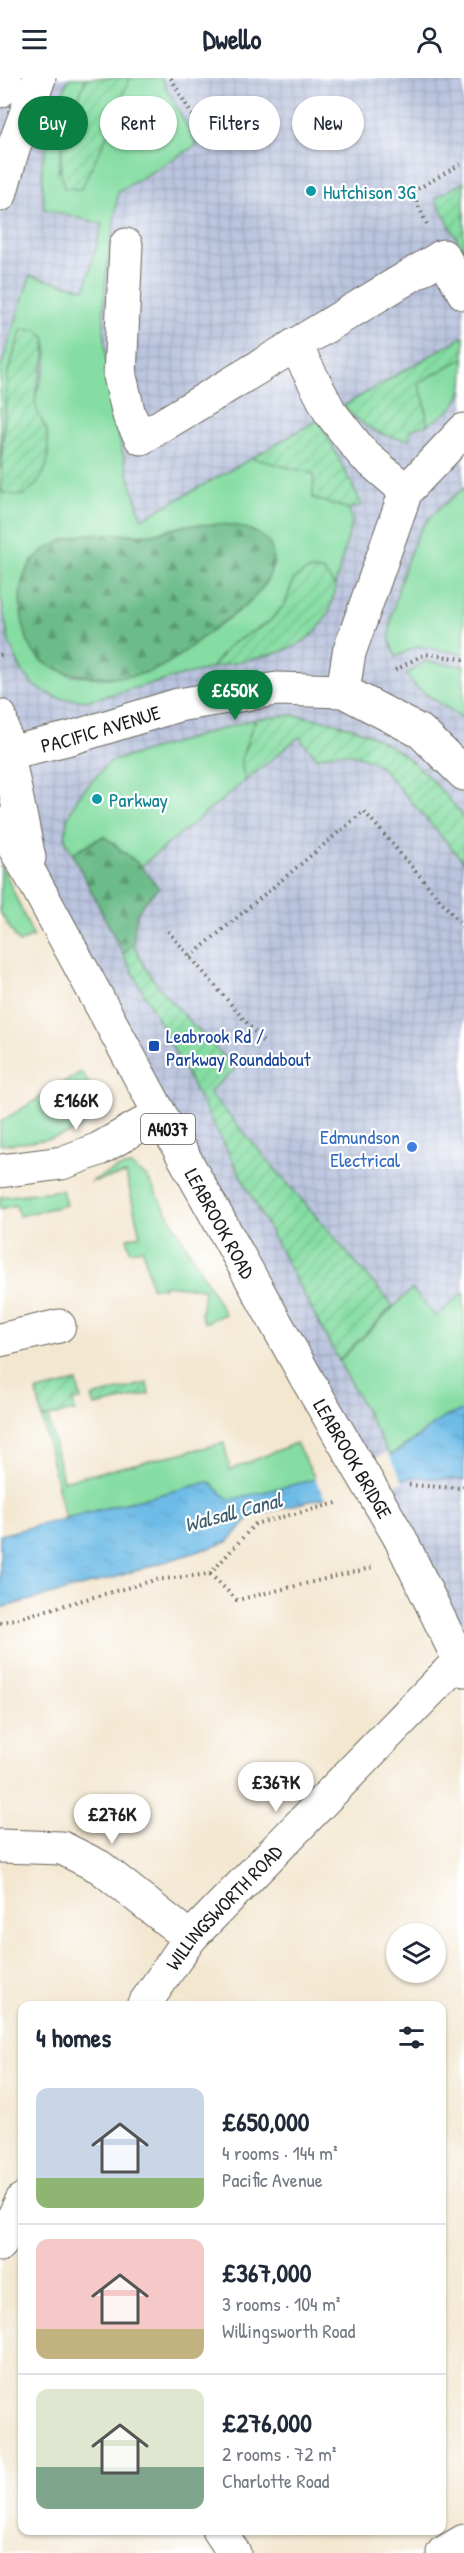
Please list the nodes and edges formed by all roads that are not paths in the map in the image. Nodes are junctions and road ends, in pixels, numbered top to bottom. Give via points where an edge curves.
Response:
1 (5, 78) edge
2 (39, 78) edge
3 (0, 91) edge
4 (0, 195) edge
5 (126, 245) dead end
6 (464, 293) edge
7 (295, 345) junction
8 (464, 430) edge
9 (406, 491) junction
10 (343, 691) junction
11 (0, 716) edge
12 (4, 754) edge
13 (464, 774) edge
14 (2, 833) edge
15 (32, 877) junction
16 (160, 1114) junction
17 (0, 1171) edge
18 (59, 1326) dead end
19 (0, 1340) edge
20 (307, 1379) joint
21 (462, 1665) edge
22 (0, 1846) edge
23 (190, 1938) junction
24 (146, 2001) edge
25 (18, 2208) edge
26 (0, 2245) edge
27 (222, 2535) edge
28 (464, 2541) edge
29 (234, 2553) edge
30 (443, 2553) edge

1 - 3 street
2 - 4 street
5 - 7 street via 120,376 129,415 141,438
6 - 7 street via 443,256
7 - 9 street via 330,412 363,454
8 - 9 street
9 - 10 street via 349,653
10 - 12 street, PACIFIC AVENUE via 277,689 178,705
10 - 13 street, PACIFIC AVENUE via 421,732
11 - 12 street, LEABROOK ROAD / A4037
12 - 15 street, LEABROOK ROAD / A4037
14 - 15 street, LEABROOK ROAD / A4037
15 - 16 street, LEABROOK ROAD / A4037
16 - 17 street via 99,1149 62,1163
16 - 20 street, LEABROOK ROAD / A4037
18 - 19 street
20 - 21 street, LEABROOK BRIDGE / A4037, bridge via 405,1548
21 - 23 street, WILLINGSWORTH ROAD
22 - 23 street via 62,1848 100,1867
23 - 24 street, WILLINGSWORTH ROAD
25 - 26 street
27 - 29 street
28 - 30 street

